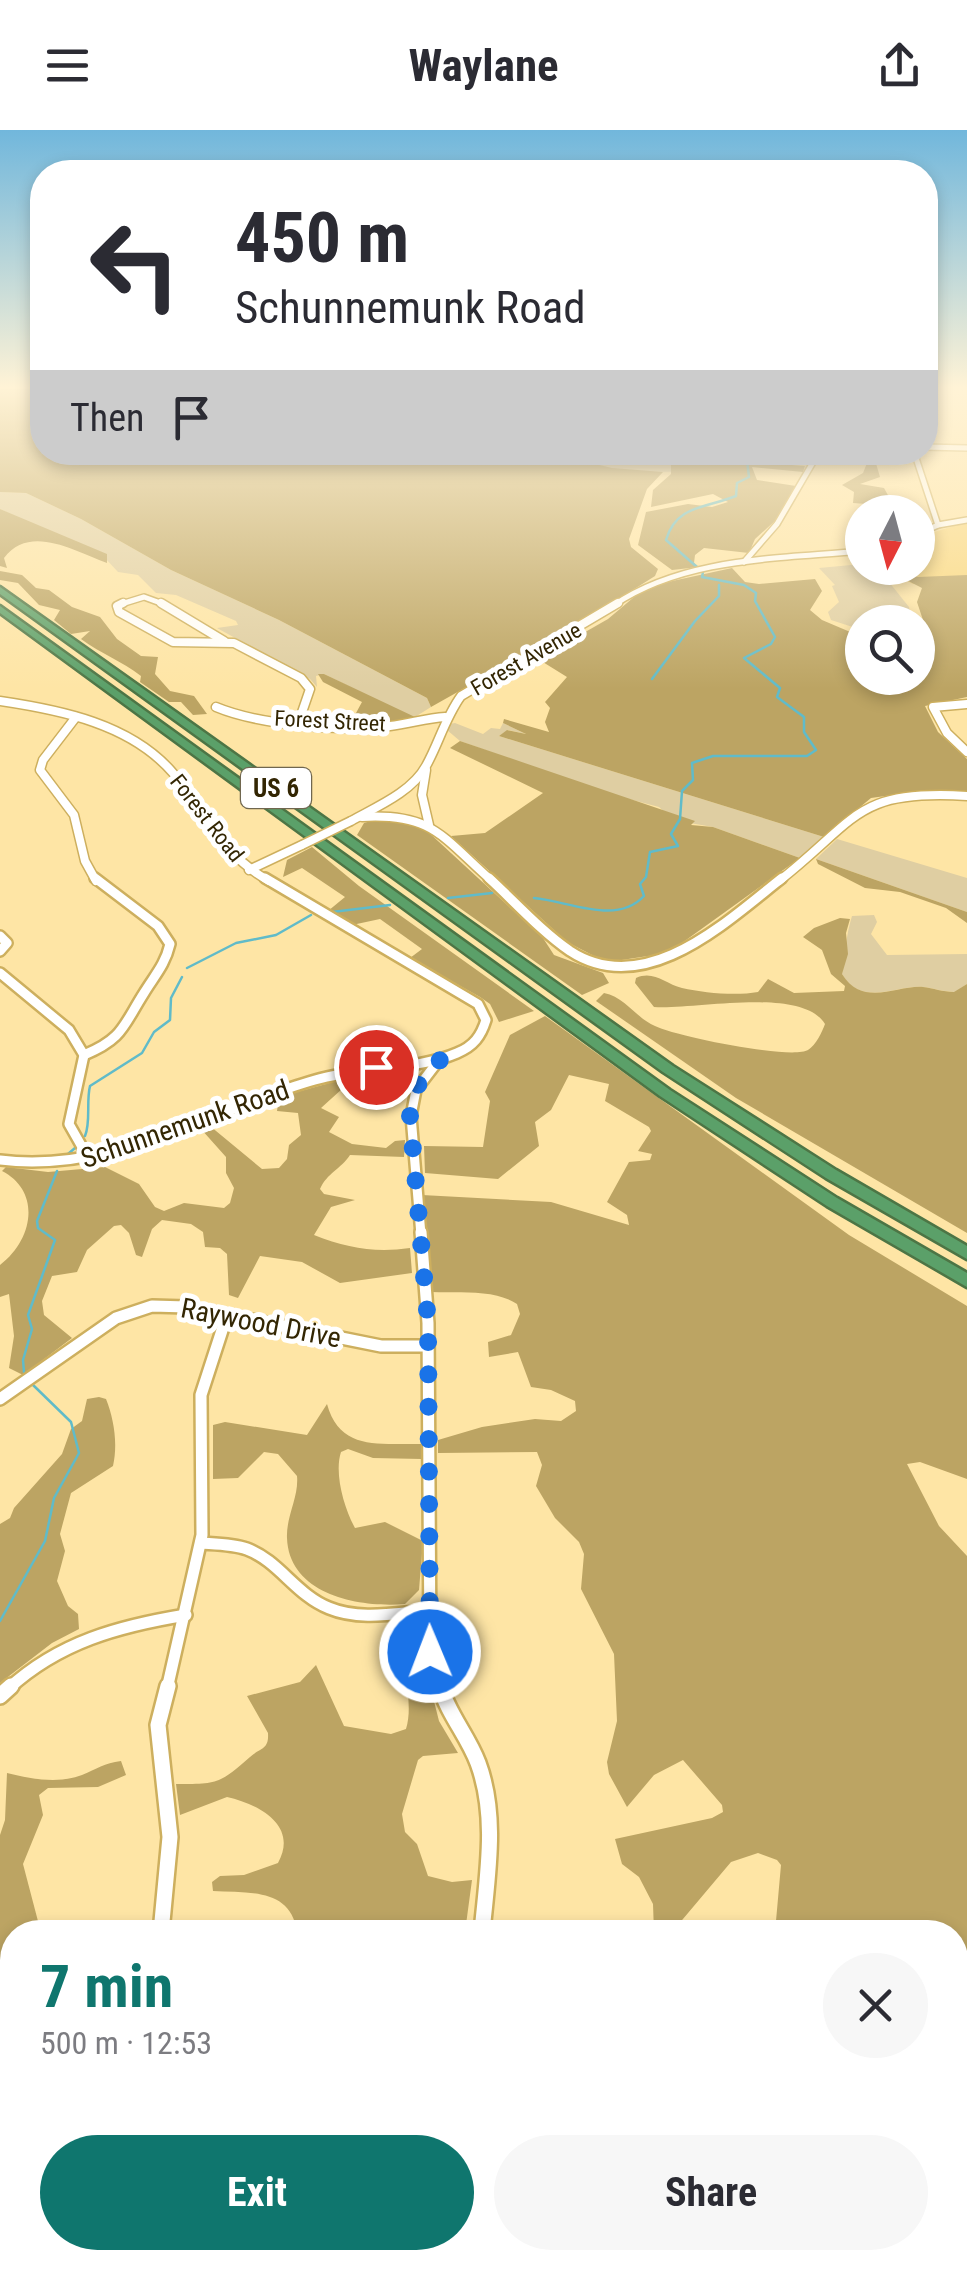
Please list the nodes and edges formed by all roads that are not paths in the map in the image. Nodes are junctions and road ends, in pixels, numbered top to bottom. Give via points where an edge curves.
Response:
1 (797, 489) edge
2 (926, 489) edge
3 (967, 520) edge
4 (938, 524) junction
5 (935, 526) edge
6 (845, 553) edge
7 (744, 562) junction
8 (0, 590) edge
9 (0, 609) edge
10 (224, 641) junction
11 (0, 701) edge
12 (967, 704) edge
13 (216, 708) dead end
14 (76, 717) junction
15 (445, 718) junction
16 (299, 720) junction
17 (966, 751) edge
18 (428, 764) junction
19 (967, 796) edge
20 (362, 816) junction
21 (429, 825) junction
22 (249, 870) junction
23 (0, 936) edge
24 (0, 952) edge
25 (0, 973) edge
26 (84, 1055) junction
27 (440, 1060) junction
28 (0, 1160) edge
29 (90, 1161) junction
30 (967, 1250) edge
31 (965, 1281) edge
32 (226, 1315) junction
33 (428, 1346) junction
34 (0, 1398) edge
35 (202, 1544) junction
36 (429, 1611) junction
37 (186, 1615) junction
38 (0, 1696) edge
39 (162, 1920) edge
40 (483, 1920) edge

1 - 7 street
2 - 4 street
3 - 4 street
4 - 5 street
6 - 7 street, Forest Avenue
7 - 15 street, Forest Avenue via 642,586 461,696
8 - 30 highway, US 6 via 668,1068 892,1211
9 - 31 highway, US 6 via 665,1092
10 - 10 street via 169,641 117,606 132,598 155,601
10 - 16 street via 304,680 310,692
11 - 14 street, Forest Road
12 - 17 street via 936,705 934,712
13 - 16 street, Forest Street
14 - 22 street, Forest Road via 163,762 223,846
14 - 26 street via 40,770 74,816 96,881 158,926 170,944 165,965 126,1028
15 - 16 street, Forest Street via 387,727
15 - 18 street, Forest Avenue
18 - 20 street, Forest Avenue
18 - 21 street via 422,795
19 - 21 street via 922,795 863,809 681,950 640,966 599,963 569,950
20 - 21 street via 400,815
20 - 22 street, Forest Avenue, bridge
22 - 27 street, Schunnemunk Road via 478,1004 486,1016 484,1031
23 - 24 street via 7,943
25 - 26 street via 69,1030
26 - 29 street via 69,1124
27 - 29 street, Schunnemunk Road via 292,1086
27 - 33 street via 418,1085 410,1116
28 - 29 street, Schunnemunk Road
32 - 33 street, Raywood Drive via 381,1346
32 - 34 street, Raywood Drive via 164,1305 125,1314
32 - 35 street via 201,1395
33 - 36 street
35 - 36 street via 254,1550 306,1596 336,1611
35 - 37 street
36 - 40 street via 438,1685 477,1759 488,1796
37 - 38 street via 89,1636 48,1655
37 - 39 street via 158,1725 170,1837

